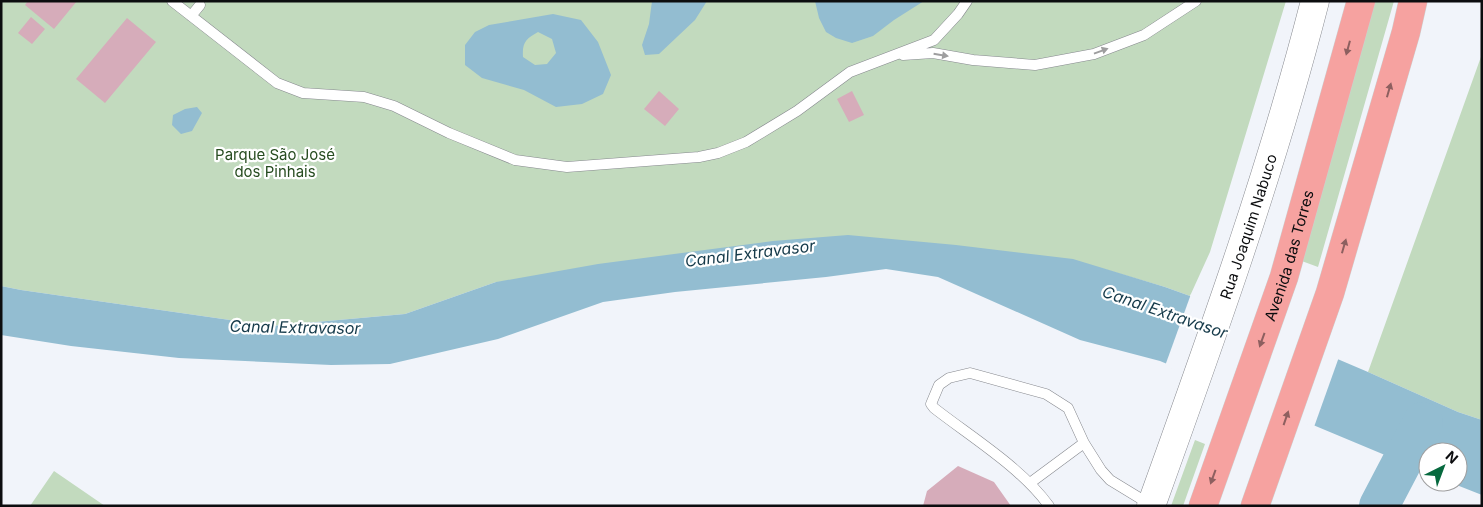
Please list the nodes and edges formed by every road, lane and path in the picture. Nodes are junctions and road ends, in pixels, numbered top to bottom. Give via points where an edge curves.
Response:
1 (172, 1) edge
2 (968, 1) edge
3 (1196, 1) edge
4 (1315, 1) edge
5 (1361, 1) edge
6 (1413, 1) edge
7 (200, 5) dead end
8 (191, 16) junction
9 (892, 55) junction
10 (1084, 443) junction
11 (1030, 483) junction
12 (1049, 506) edge
13 (1151, 506) edge
14 (1203, 506) edge
15 (1255, 506) edge

1 - 8 lane
2 - 9 lane via 934,40
9 -> 3 lane via 933,53 1035,65 1094,54 1144,35
4 - 13 main road, Rua Joaquim Nabuco via 1276,143
5 -> 14 highway, Avenida das Torres via 1284,277
15 -> 6 highway via 1330,293
7 - 8 lane
8 - 9 lane via 278,83 304,93 364,96 515,160 567,168 718,153 746,142 850,72
10 - 11 lane
10 - 11 lane via 1068,408 1046,394 970,373 949,378 939,385 930,404
10 - 13 lane via 1110,480
11 - 12 lane

